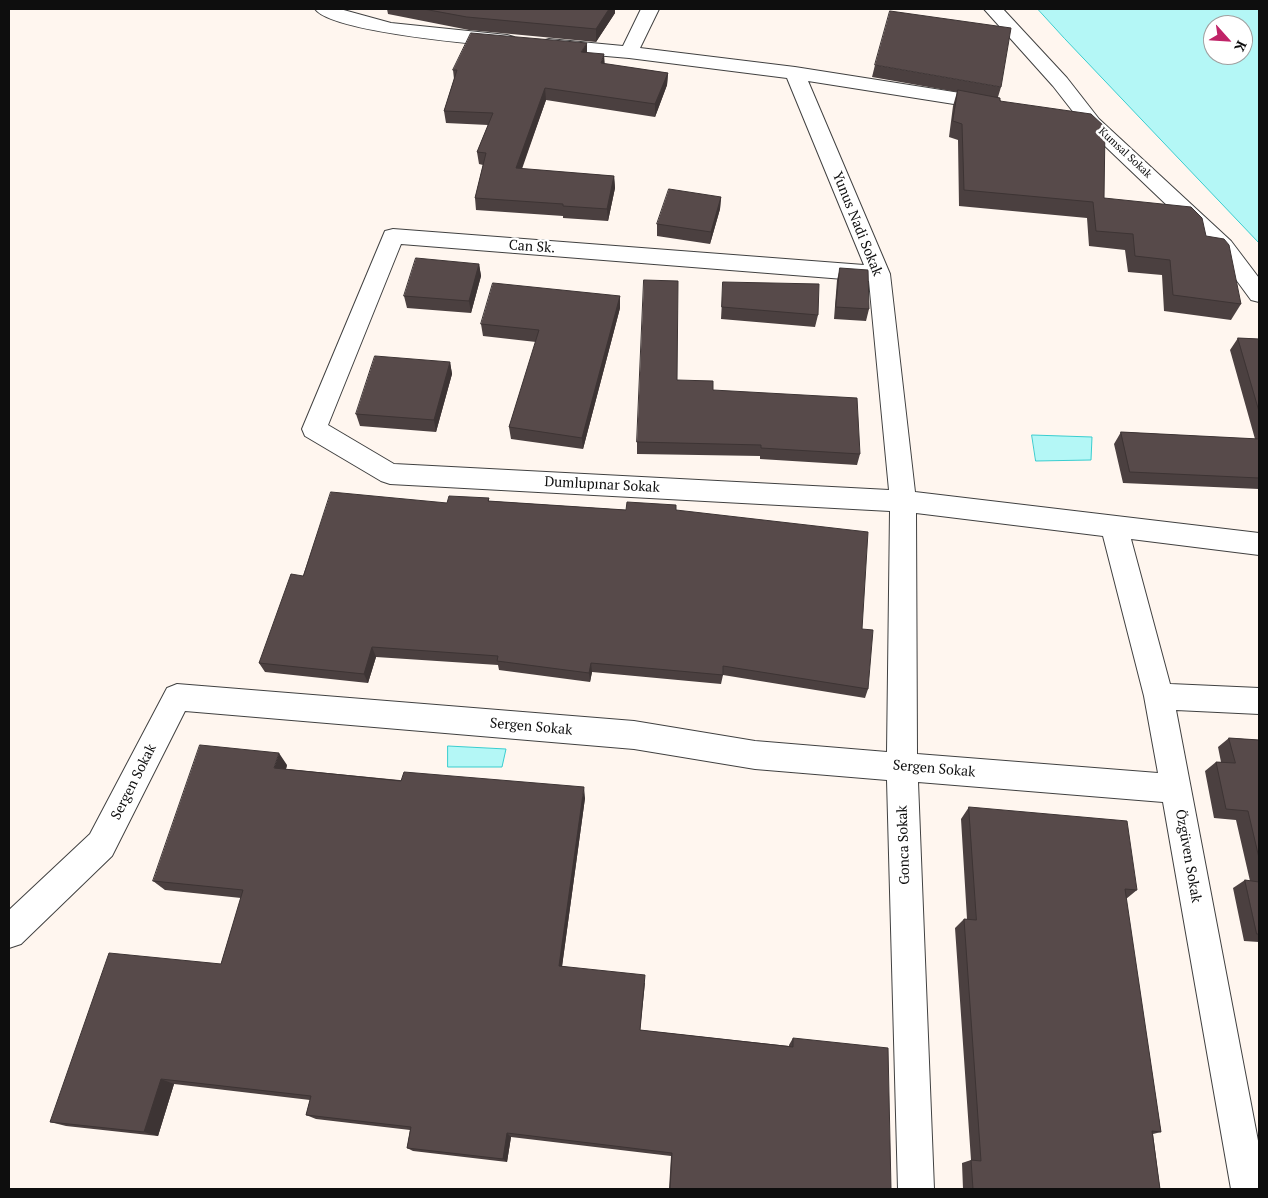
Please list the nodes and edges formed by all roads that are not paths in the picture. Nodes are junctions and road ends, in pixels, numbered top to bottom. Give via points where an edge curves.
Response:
1 (324, 9) edge
2 (650, 9) edge
3 (993, 9) edge
4 (629, 52) junction
5 (796, 73) junction
6 (1014, 108) edge
7 (1063, 118) edge
8 (1092, 123) junction
9 (879, 274) junction
10 (1259, 294) edge
11 (314, 429) joint
12 (903, 501) junction
13 (1114, 526) junction
14 (1259, 544) edge
15 (1159, 696) junction
16 (1259, 701) edge
17 (902, 766) junction
18 (1176, 789) junction
19 (9, 932) edge
20 (916, 1189) edge
21 (1249, 1189) edge

1 - 4 street via 347,18 427,34
2 - 4 street
3 - 8 street, Kumsal Sokak via 1060,82
4 - 5 street
5 - 6 street
5 - 9 street, Yunus Nadi Sokak
7 - 8 street
8 - 10 street, Kumsal Sokak via 1223,246
9 - 11 street, Can Sk. via 392,236
9 - 12 street, Yunus Nadi Sokak
11 - 12 street, Dumlupınar Sokak via 390,474
12 - 13 street, Dumlupınar Sokak
12 - 17 street, Gonca Sokak
13 - 14 street, Dumlupınar Sokak
13 - 15 street, Özgüven Sokak
15 - 16 street
15 - 18 street, Özgüven Sokak
17 - 18 street, Sergen Sokak
17 - 19 street, Sergen Sokak via 755,755 634,736 177,697 101,845
17 - 20 street, Gonca Sokak
18 - 21 street, Özgüven Sokak

